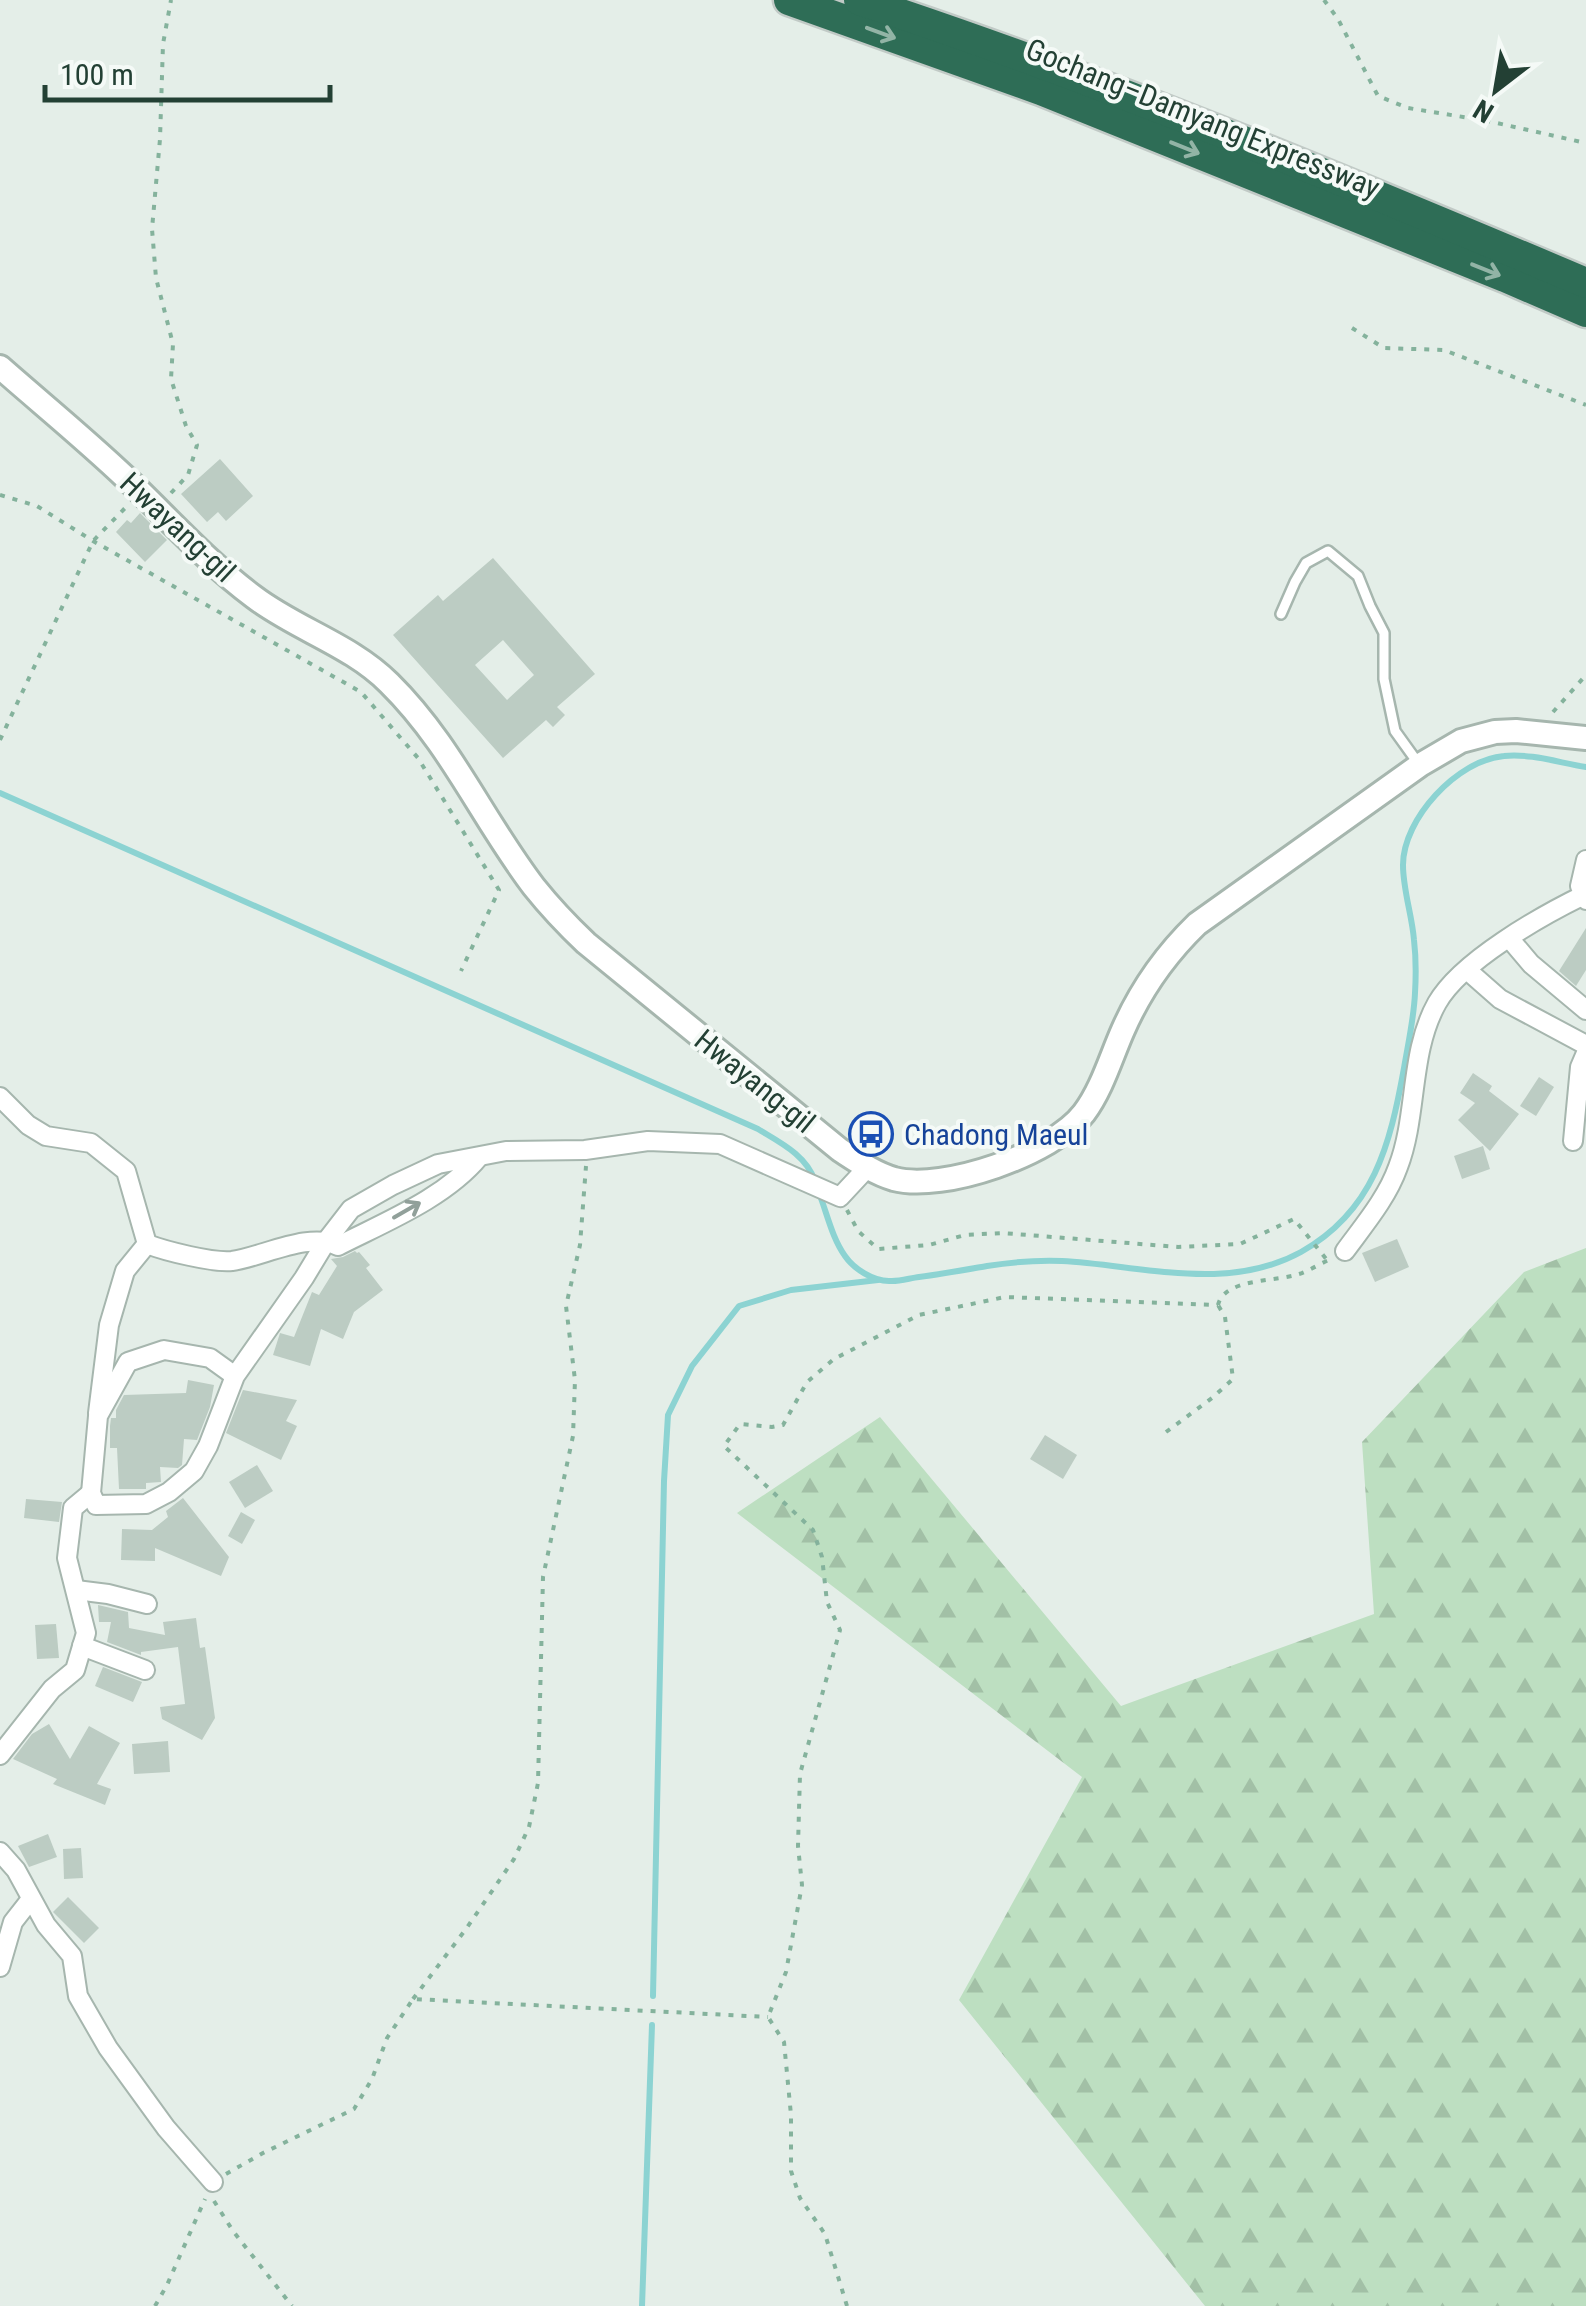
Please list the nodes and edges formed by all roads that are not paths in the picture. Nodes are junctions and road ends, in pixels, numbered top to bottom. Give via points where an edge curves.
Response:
1 (789, 0) edge
2 (860, 0) edge
3 (1586, 284) edge
4 (1586, 312) edge
5 (0, 367) edge
6 (1281, 614) dead end
7 (1586, 738) edge
8 (1420, 765) junction
9 (1585, 882) edge
10 (1509, 938) junction
11 (1467, 970) junction
12 (1586, 1010) edge
13 (1586, 1045) edge
14 (1586, 1054) edge
15 (0, 1096) edge
16 (1573, 1142) dead end
17 (479, 1158) junction
18 (867, 1168) junction
19 (327, 1240) junction
20 (147, 1244) junction
21 (1345, 1251) road end
22 (234, 1376) junction
23 (98, 1416) junction
24 (91, 1492) junction
25 (76, 1590) junction
26 (147, 1604) dead end
27 (82, 1646) junction
28 (145, 1670) dead end
29 (0, 1754) edge
30 (0, 1852) edge
31 (31, 1899) junction
32 (0, 1967) edge
33 (213, 2182) road end

1 -> 4 highway, Gochang–Damyang Expressway via 1041,90
2 - 3 highway, Gochang–Damyang Expressway via 1110,89
5 - 18 street, Hwayang-gil via 222,572 385,679 447,752 558,916
6 - 8 lane via 1306,562 1328,551 1358,576 1384,633 1384,679 1395,731
7 - 8 street, Hwayang-gil via 1495,732 1462,741
8 - 18 street, Hwayang-gil via 1176,944 1137,1000 1084,1113 1064,1133 998,1164 940,1180 894,1179
9 - 10 street
10 - 11 street
10 - 12 street
11 - 13 street via 1500,999
11 - 21 street via 1438,1002 1423,1040 1398,1168
14 - 16 street
15 - 20 street via 46,1136 91,1143 126,1171
17 - 18 street via 648,1141 720,1144 836,1196
17 - 19 street via 438,1164 393,1185 352,1209
19 -> 17 street via 338,1246 394,1218 452,1184
19 - 20 street via 228,1262
19 - 22 street
20 - 23 street via 125,1271 109,1325
22 - 23 street via 210,1358 164,1350 128,1362
22 - 24 street via 194,1471 146,1504 96,1505
23 - 24 street
24 - 25 street via 73,1508 67,1558
25 - 26 street
25 - 27 street via 86,1633
27 - 28 street
27 - 29 street via 75,1670
30 - 31 street
31 - 32 street via 13,1922
31 - 33 street via 72,1956 78,1996 108,2048

